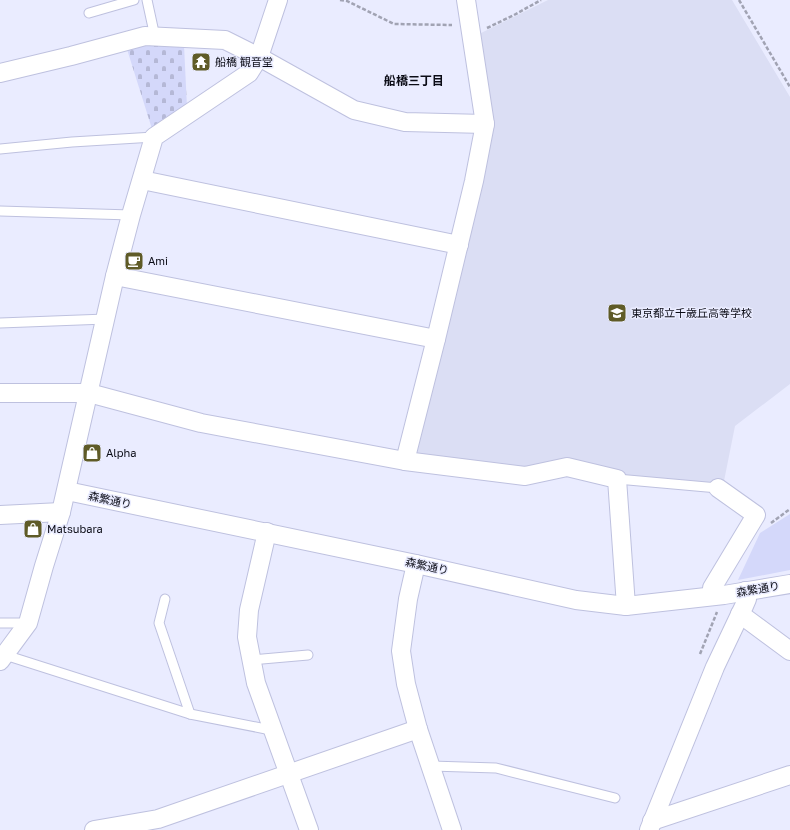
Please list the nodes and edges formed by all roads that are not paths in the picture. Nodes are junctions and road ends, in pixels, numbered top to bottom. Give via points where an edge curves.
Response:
1 (134, 0) edge
2 (147, 0) edge
3 (278, 0) edge
4 (466, 0) edge
5 (89, 13) dead end
6 (155, 36) junction
7 (259, 57) junction
8 (0, 73) edge
9 (485, 124) junction
10 (154, 137) junction
11 (0, 149) edge
12 (142, 180) junction
13 (0, 211) edge
14 (131, 214) junction
15 (459, 245) junction
16 (115, 276) junction
17 (106, 318) junction
18 (0, 323) edge
19 (436, 339) junction
20 (0, 393) edge
21 (89, 393) junction
22 (405, 461) junction
23 (617, 479) junction
24 (718, 488) joint
25 (67, 491) junction
26 (61, 512) junction
27 (0, 515) edge
28 (267, 532) junction
29 (416, 564) junction
30 (790, 584) edge
31 (745, 591) junction
32 (713, 596) junction
33 (165, 599) dead end
34 (626, 606) junction
35 (740, 614) junction
36 (0, 623) edge
37 (28, 623) junction
38 (790, 651) edge
39 (308, 655) dead end
40 (3, 658) edge
41 (252, 660) junction
42 (190, 714) junction
43 (273, 726) junction
44 (418, 729) junction
45 (431, 766) junction
46 (290, 774) junction
47 (790, 775) edge
48 (615, 798) dead end
49 (161, 825) edge
50 (651, 826) edge
51 (94, 830) edge
52 (309, 830) edge
53 (452, 830) edge

1 - 5 lane
2 - 6 lane
3 - 7 street
4 - 9 street
6 - 7 street via 225,40
6 - 8 street via 145,36
7 - 9 street via 354,110 405,122
7 - 10 street via 249,73
9 - 15 street
10 - 11 lane
10 - 12 street
12 - 14 street
12 - 15 street
13 - 14 lane
14 - 16 street
15 - 19 street
16 - 17 street
16 - 19 street
17 - 18 lane
17 - 21 street
19 - 22 street
20 - 21 street
21 - 22 street via 202,423
21 - 25 street
22 - 23 street via 525,476 567,467
23 - 24 lane
23 - 34 street
24 - 32 street via 756,515 712,588
25 - 26 street
25 - 28 street, 森繁通り
26 - 27 street
26 - 37 street
28 - 29 street, 森繁通り
28 - 41 street via 249,610 246,637
29 - 34 street, 森繁通り via 576,600
29 - 44 street via 401,651 406,684
30 - 31 street, 森繁通り
31 - 32 street, 森繁通り
31 - 35 street via 747,599
32 - 34 street, 森繁通り
33 - 42 lane via 159,622 161,633
35 - 38 street
35 - 50 street
36 - 37 lane
37 - 40 street
39 - 41 lane
40 - 42 lane
41 - 43 street via 256,683
42 - 43 lane via 266,728
43 - 46 street
44 - 45 street
44 - 46 street
45 - 48 lane via 496,768
45 - 53 street
46 - 49 street
46 - 52 street
47 - 50 street
49 - 51 street

